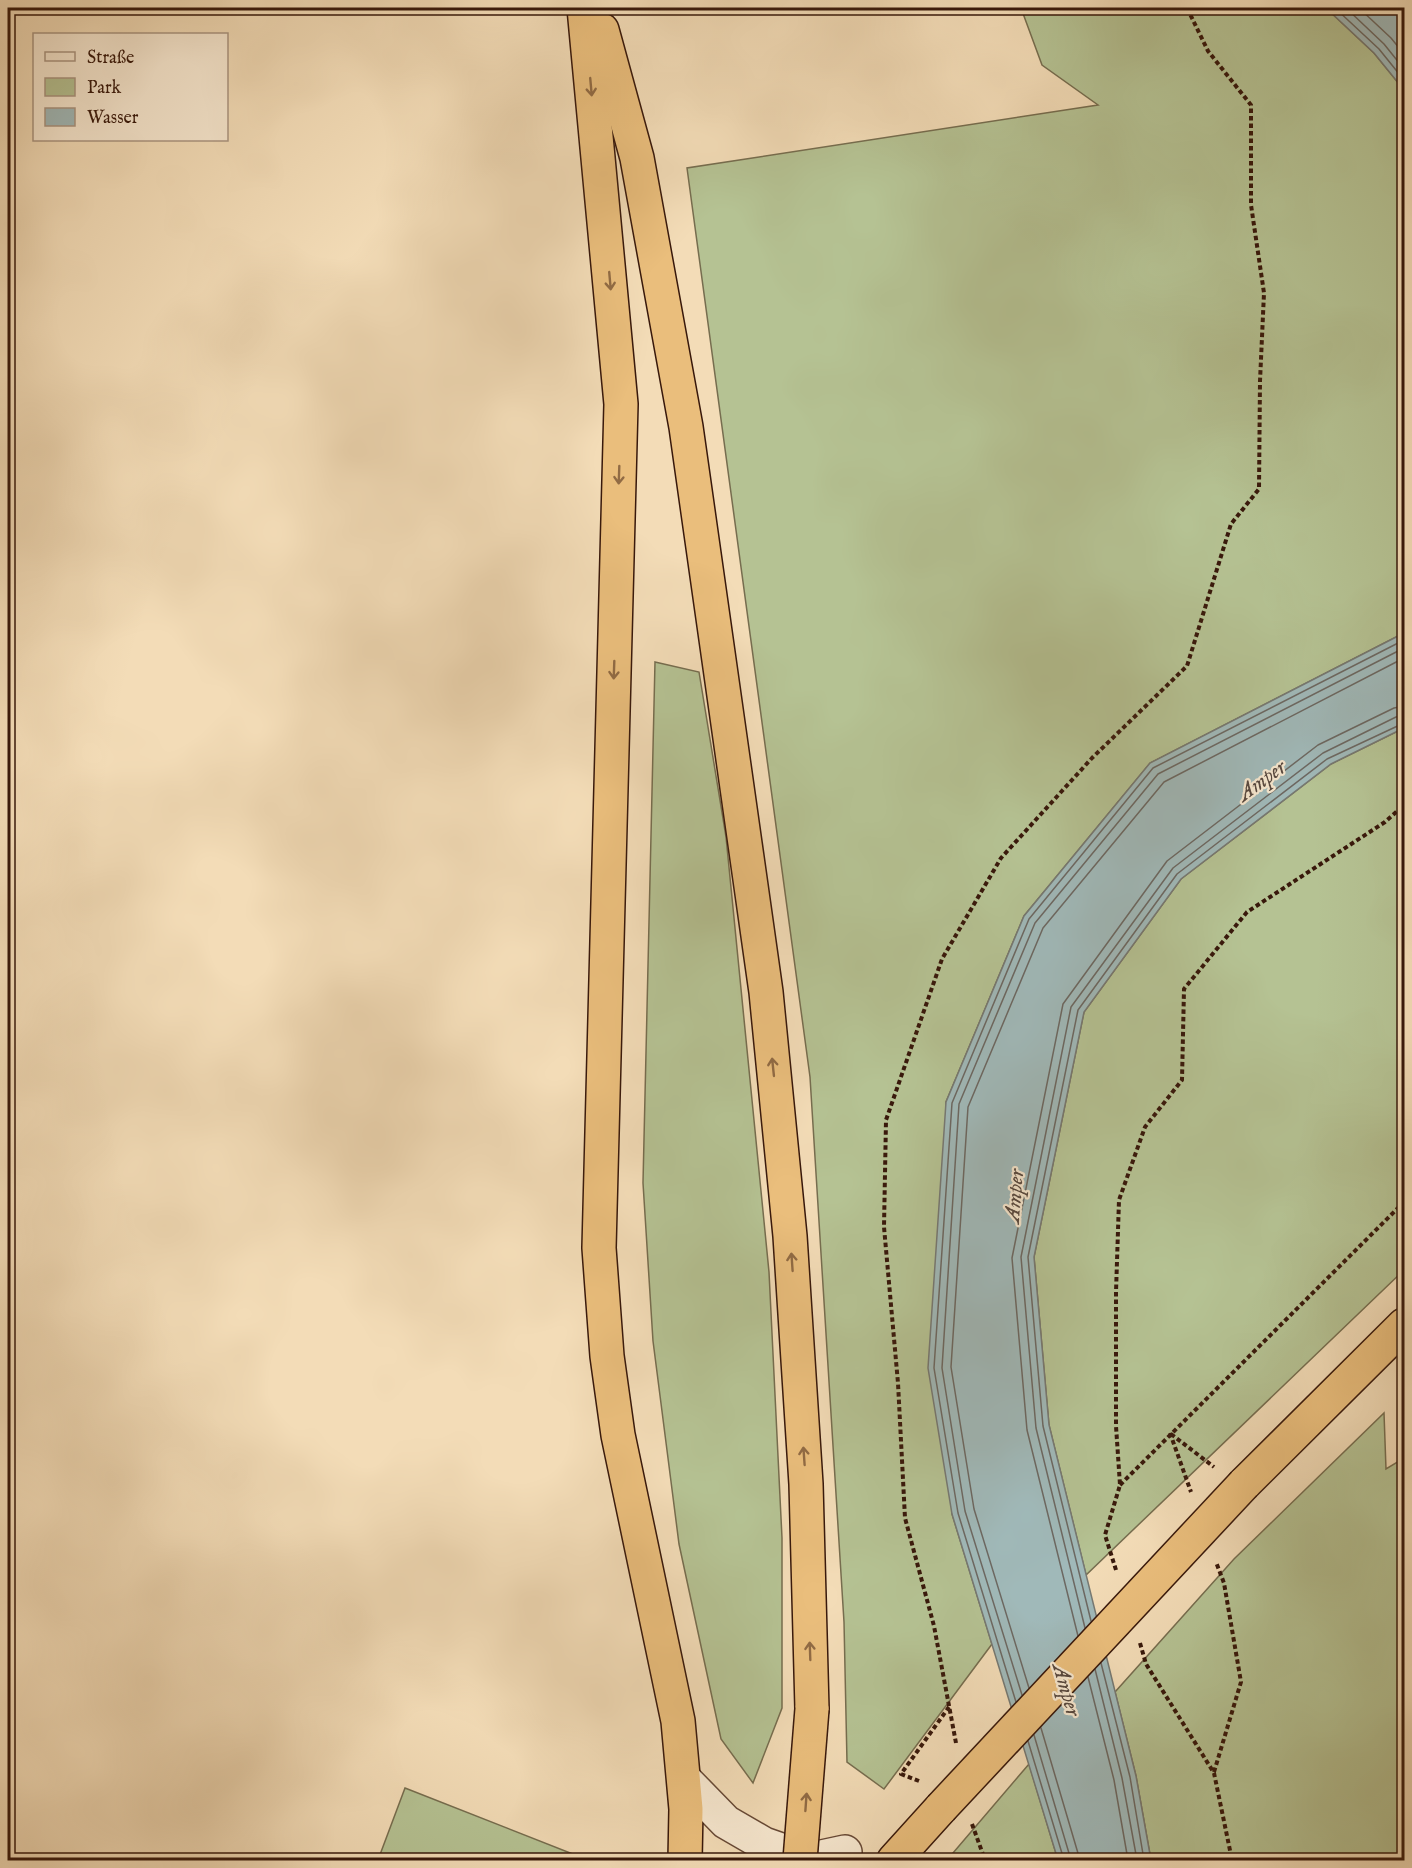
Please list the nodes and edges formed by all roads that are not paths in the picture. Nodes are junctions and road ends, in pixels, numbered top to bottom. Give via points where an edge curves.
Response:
1 (584, 8) edge
2 (595, 8) edge
3 (1404, 1325) edge
4 (684, 1779) junction
5 (844, 1852) dead end
6 (685, 1860) edge
7 (801, 1860) edge
8 (894, 1860) edge

1 -> 4 highway via 621,404 599,1248 618,1435 678,1721
7 -> 2 highway, bridge via 812,1710 806,1484 790,1236 766,992 686,428 638,158
3 - 8 highway, bridge via 1244,1484
4 - 5 lane via 726,1822 764,1844 817,1858
4 - 6 highway

